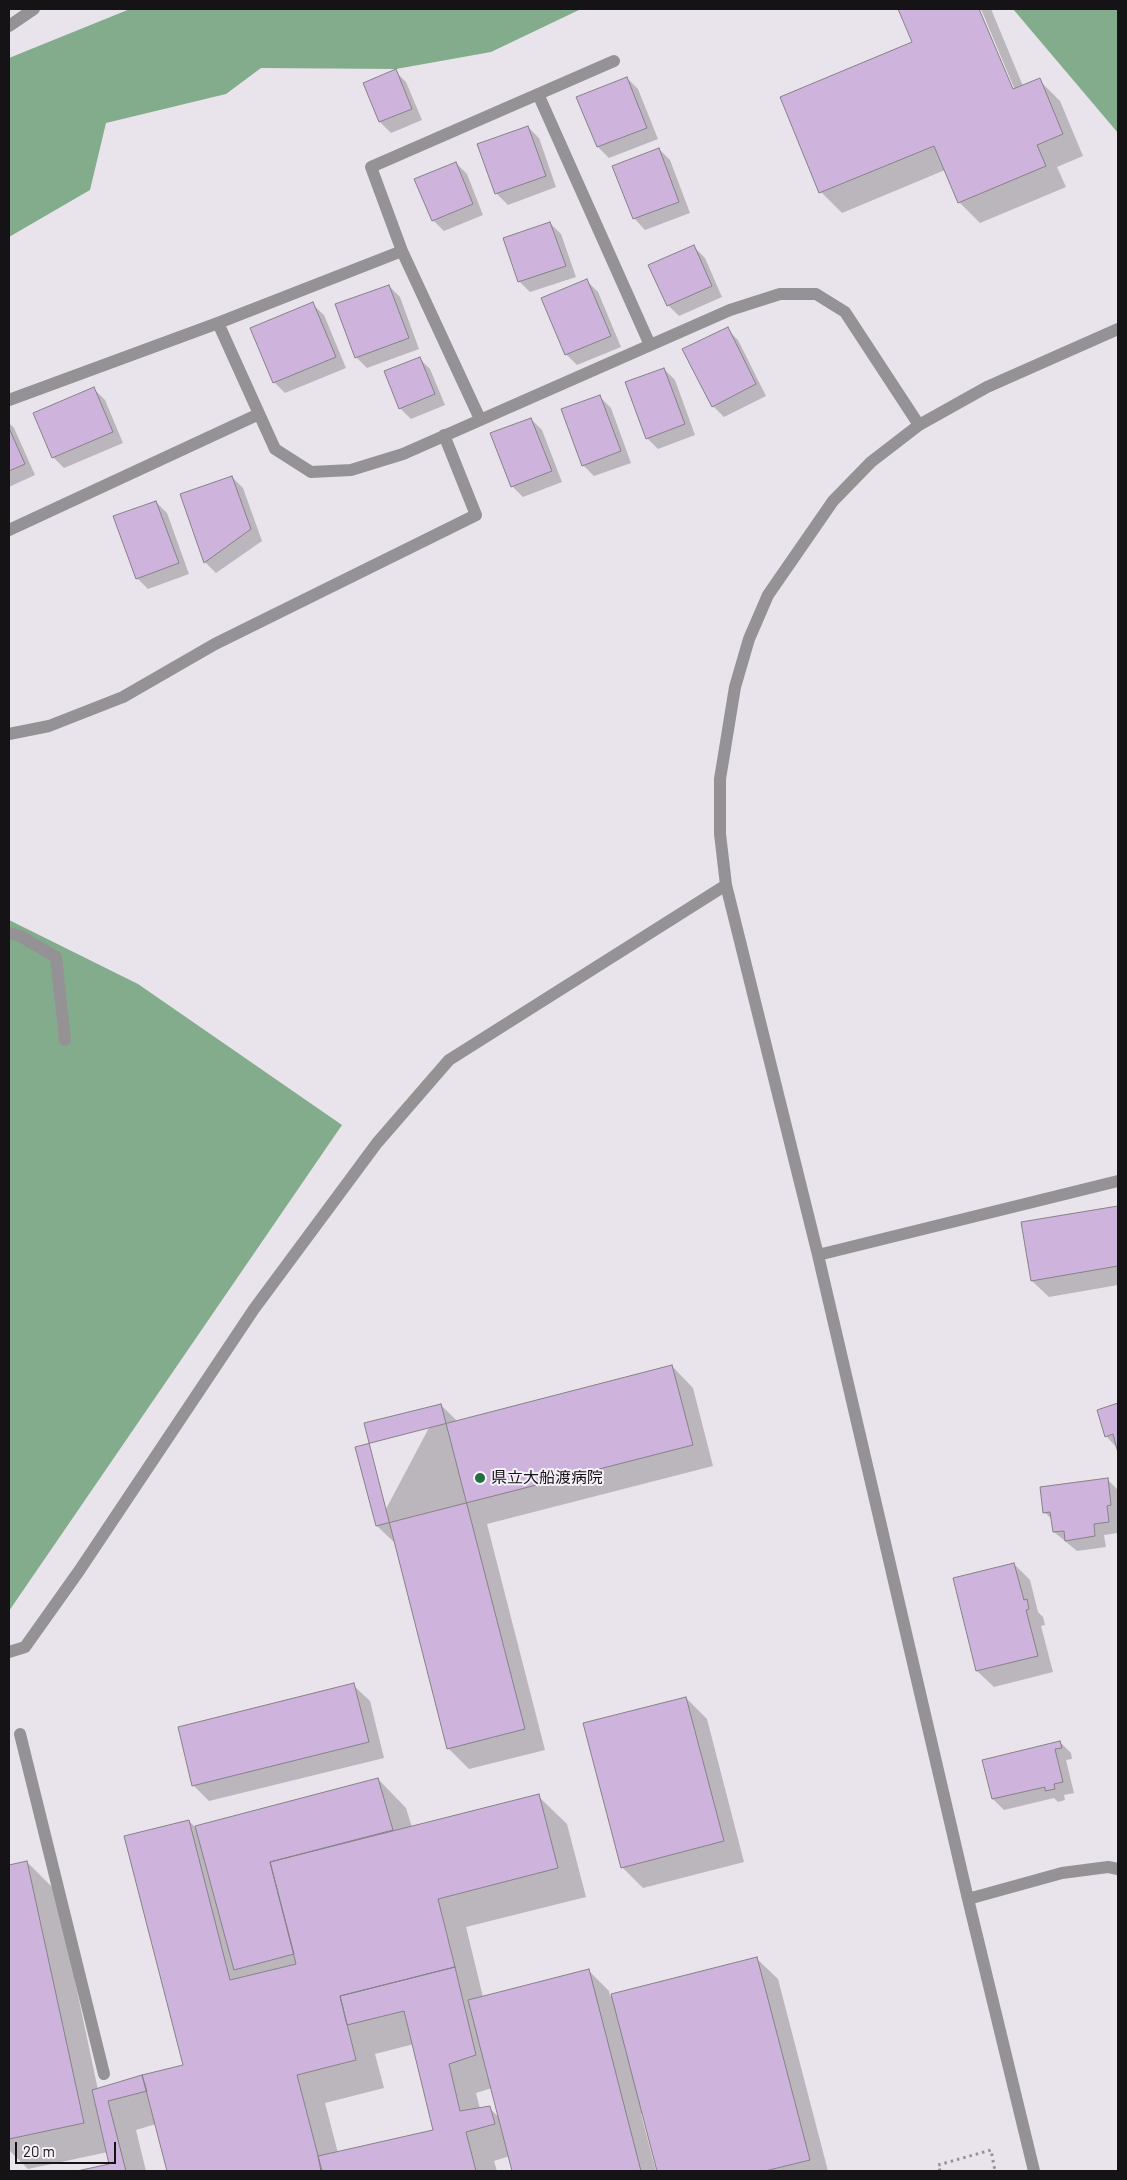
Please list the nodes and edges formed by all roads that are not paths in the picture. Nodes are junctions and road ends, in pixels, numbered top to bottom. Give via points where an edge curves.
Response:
1 (34, 9) edge
2 (9, 26) edge
3 (614, 61) dead end
4 (538, 94) junction
5 (402, 251) junction
6 (218, 323) junction
7 (1118, 329) edge
8 (650, 345) junction
9 (9, 400) edge
10 (259, 414) junction
11 (480, 419) junction
12 (919, 425) junction
13 (444, 436) junction
14 (9, 530) edge
15 (9, 734) edge
16 (726, 886) junction
17 (9, 933) edge
18 (65, 1040) dead end
19 (1118, 1181) edge
20 (818, 1255) junction
21 (9, 1652) edge
22 (20, 1734) dead end
23 (1118, 1869) edge
24 (968, 1900) junction
25 (104, 2074) dead end
26 (1034, 2171) edge

1 - 2 street
3 - 4 street
4 - 5 street via 371,167
4 - 8 street
5 - 6 street
5 - 11 street
6 - 9 street
6 - 10 street
7 - 12 street via 987,387
8 - 11 street
8 - 12 street via 730,310 780,294 816,294 844,312
10 - 13 street via 275,449 311,472 351,470 403,454
10 - 14 street
11 - 13 street
12 - 16 street via 871,462 833,501 768,595 749,639 735,687 720,779 720,834
13 - 15 street via 476,515 215,644 123,697 49,726
16 - 20 street
16 - 21 street via 449,1060 377,1143 254,1309 25,1647
17 - 18 street via 56,957
19 - 20 street
20 - 24 street
22 - 25 street
23 - 24 street via 1108,1867 1062,1872
24 - 26 street

